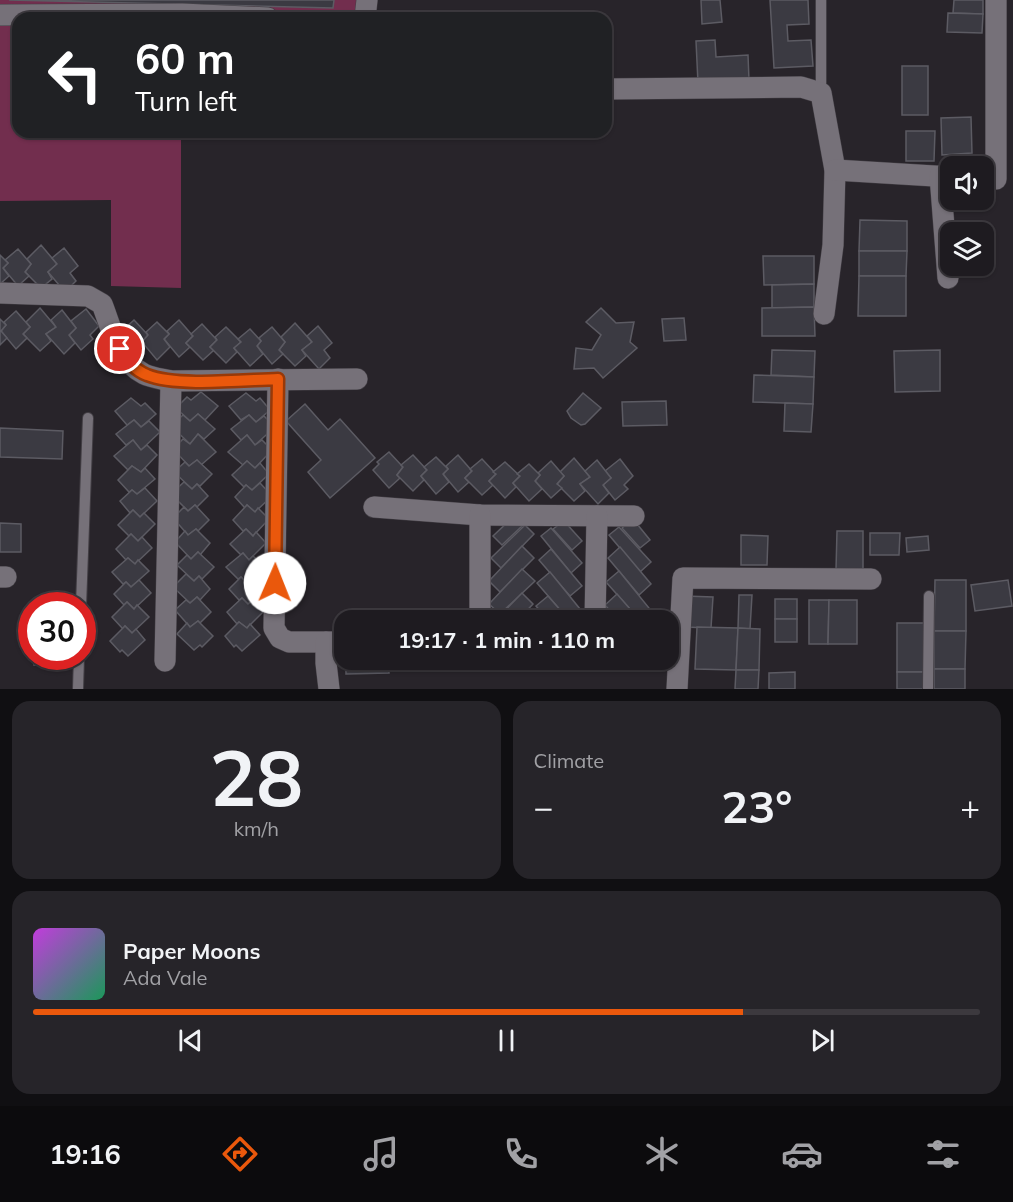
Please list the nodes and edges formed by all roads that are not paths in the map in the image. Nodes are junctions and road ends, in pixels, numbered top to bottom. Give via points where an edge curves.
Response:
1 (821, 0) edge
2 (996, 0) edge
3 (612, 89) edge
4 (821, 93) junction
5 (835, 170) junction
6 (940, 176) edge
7 (998, 179) edge
8 (947, 210) edge
9 (948, 278) dead end
10 (0, 293) edge
11 (824, 314) dead end
12 (278, 379) junction
13 (357, 379) dead end
14 (171, 381) junction
15 (88, 418) dead end
16 (374, 507) dead end
17 (480, 515) junction
18 (597, 516) junction
19 (634, 516) dead end
20 (871, 579) dead end
21 (82, 592) edge
22 (929, 596) dead end
23 (480, 610) edge
24 (595, 610) edge
25 (334, 642) edge
26 (334, 644) edge
27 (165, 661) dead end
28 (79, 670) edge
29 (78, 689) edge
30 (329, 689) edge
31 (677, 689) edge
32 (928, 689) edge

1 - 4 lane
2 - 7 street
3 - 4 street via 801,87
4 - 5 street
5 - 6 street
5 - 11 street via 833,245
8 - 9 street
10 - 14 street via 88,296 102,304 112,335 129,363 145,375
12 - 13 street
12 - 14 street
12 - 25 street via 274,628 280,638 289,642
14 - 27 street
15 - 21 lane
16 - 17 street
17 - 18 street
17 - 23 street
18 - 19 street
18 - 24 street
20 - 31 street via 683,578
22 - 32 lane
26 - 30 street via 326,663
28 - 29 lane

